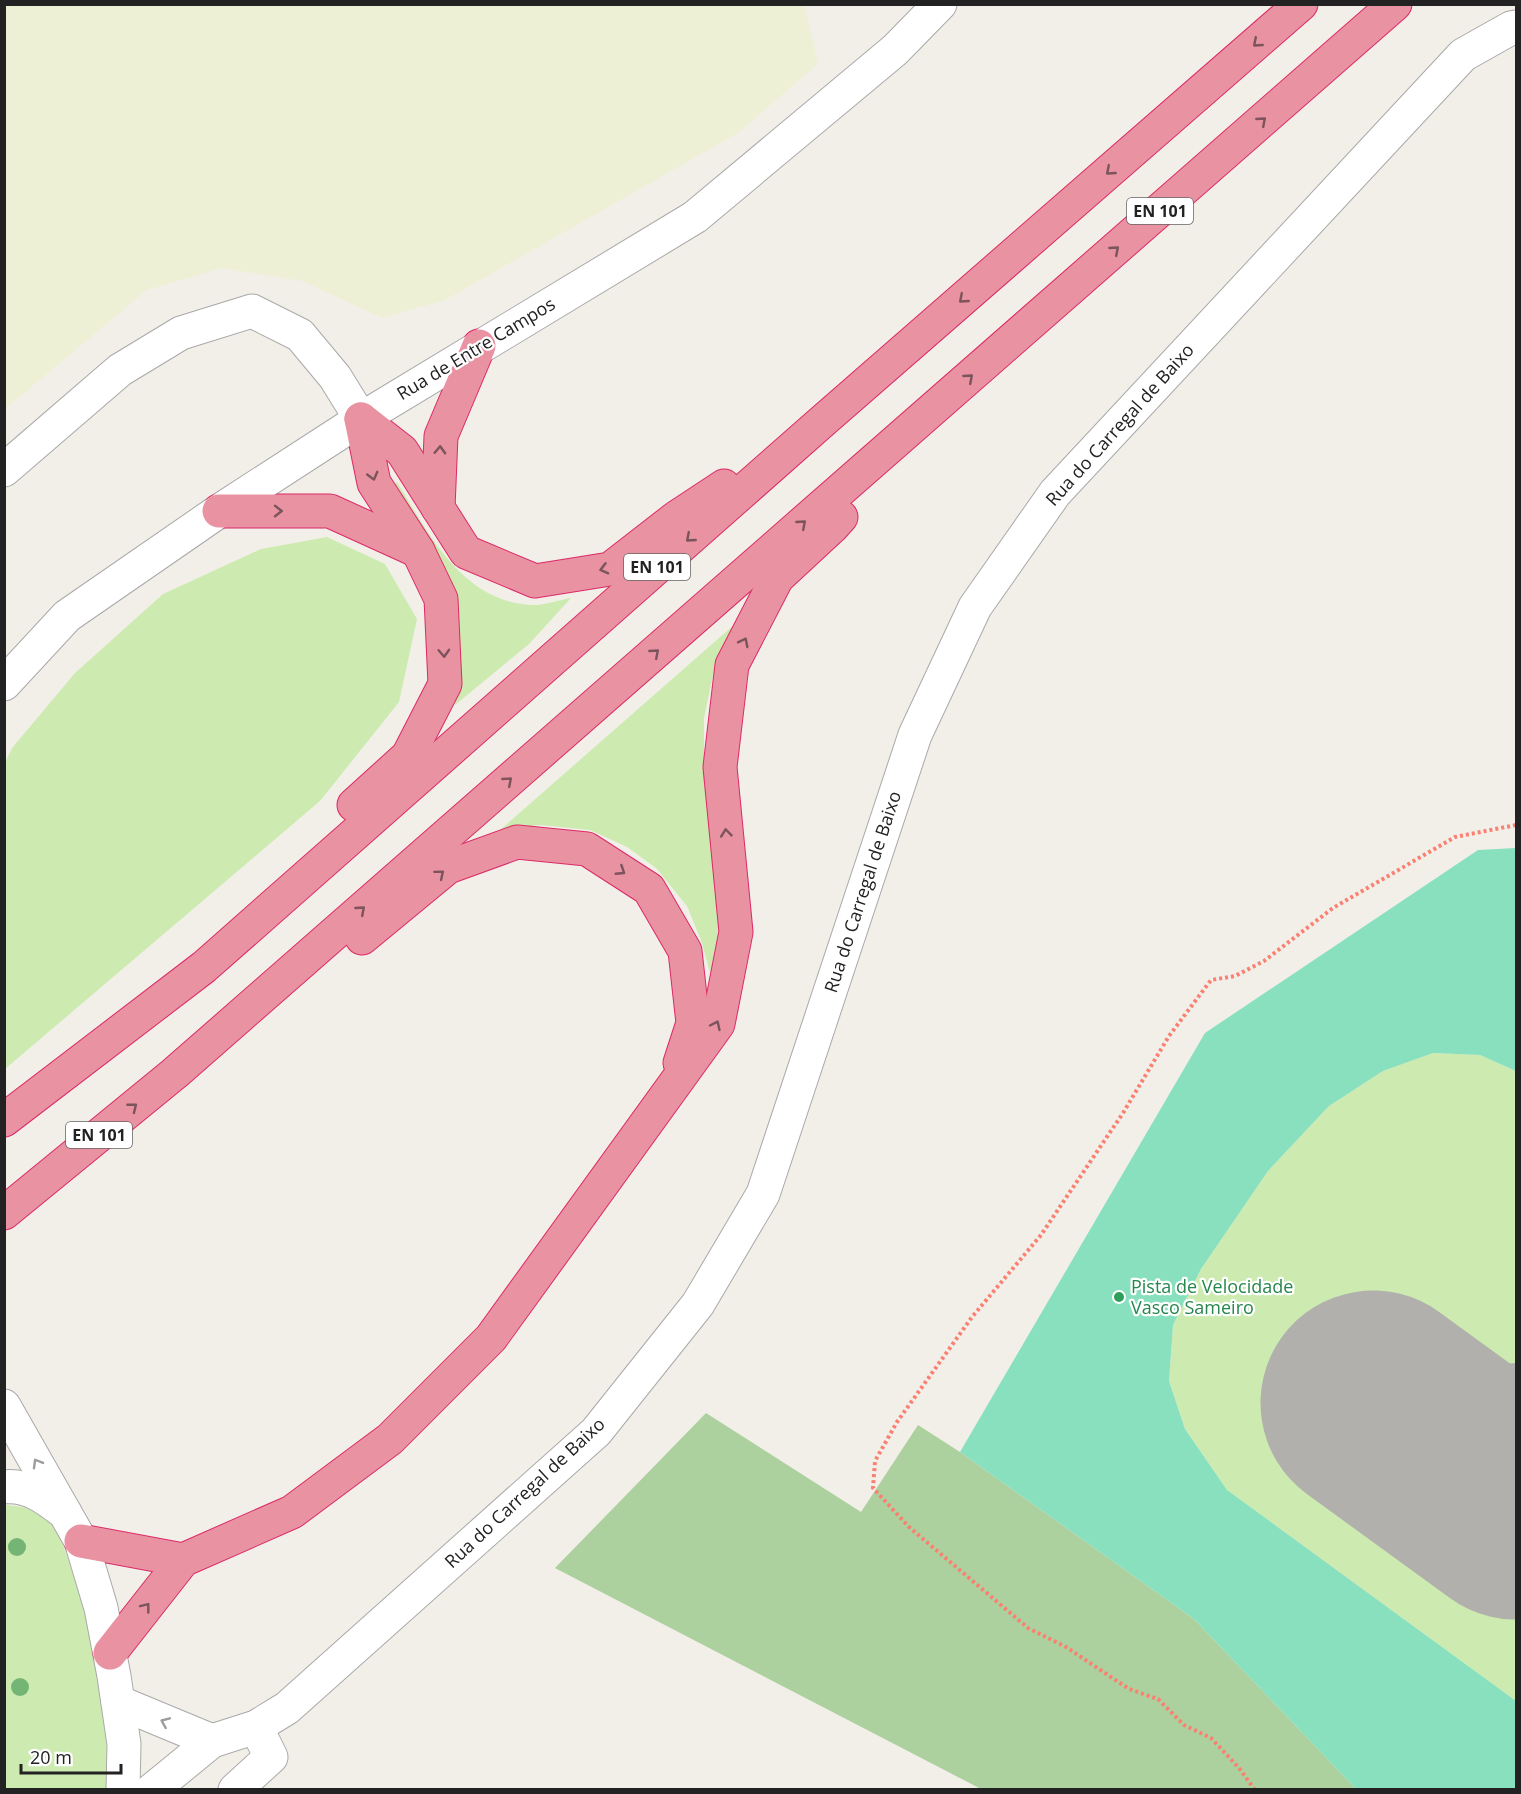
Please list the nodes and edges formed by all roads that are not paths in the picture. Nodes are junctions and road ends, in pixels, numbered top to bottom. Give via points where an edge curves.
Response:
1 (940, 4) edge
2 (1301, 4) edge
3 (1395, 4) edge
4 (1516, 27) edge
5 (479, 346) junction
6 (924, 417) junction
7 (361, 419) junction
8 (825, 419) junction
9 (4, 470) edge
10 (438, 508) junction
11 (219, 510) junction
12 (418, 551) junction
13 (4, 684) edge
14 (204, 967) junction
15 (175, 1073) junction
16 (671, 1090) junction
17 (4, 1120) edge
18 (14, 1205) edge
19 (4, 1406) edge
20 (4, 1487) edge
21 (74, 1528) junction
22 (183, 1560) junction
23 (110, 1653) junction
24 (118, 1702) junction
25 (256, 1727) junction
26 (212, 1742) junction
27 (123, 1790) edge
28 (152, 1790) edge
29 (235, 1790) edge

1 - 5 street, Rua de Entre Campos via 895,50 695,218
2 -> 8 highway, EN 101
6 -> 3 highway, EN 101
4 - 25 street, Rua do Carregal de Baixo via 1463,54 1055,493 975,607 915,735 763,1194 698,1304 596,1432 287,1708
5 - 7 street, Rua de Entre Campos
10 -> 5 highway via 441,436
15 -> 6 highway, EN 101
16 -> 6 highway via 718,1024 736,932 720,767 732,665 777,578 832,527
7 - 9 street via 335,377 300,335 252,311 181,333 120,370
7 - 10 highway via 402,452
7 - 11 street, Rua de Entre Campos
7 -> 12 highway via 374,483
8 -> 10 highway via 677,517 610,569 535,581 466,552
8 -> 14 highway, EN 101
11 -> 12 highway via 330,511
11 - 13 street, Rua de Entre Campos via 67,616
12 -> 14 highway via 441,599 445,684 408,756 300,853
14 - 17 highway, EN 101
15 -> 16 highway via 365,936 448,867 517,842 587,849 649,889 685,951 693,1023
18 -> 15 highway, EN 101
16 - 22 highway via 491,1338 390,1439 292,1512
21 -> 19 street
20 - 21 street via 42,1495
21 - 22 highway
21 - 23 street via 101,1608
23 -> 22 highway
23 - 24 street
26 -> 24 street
24 - 27 street
25 - 26 street, Rua do Carregal de Baixo
25 - 29 street via 272,1757
26 - 28 street, Rua do Carregal de Baixo

